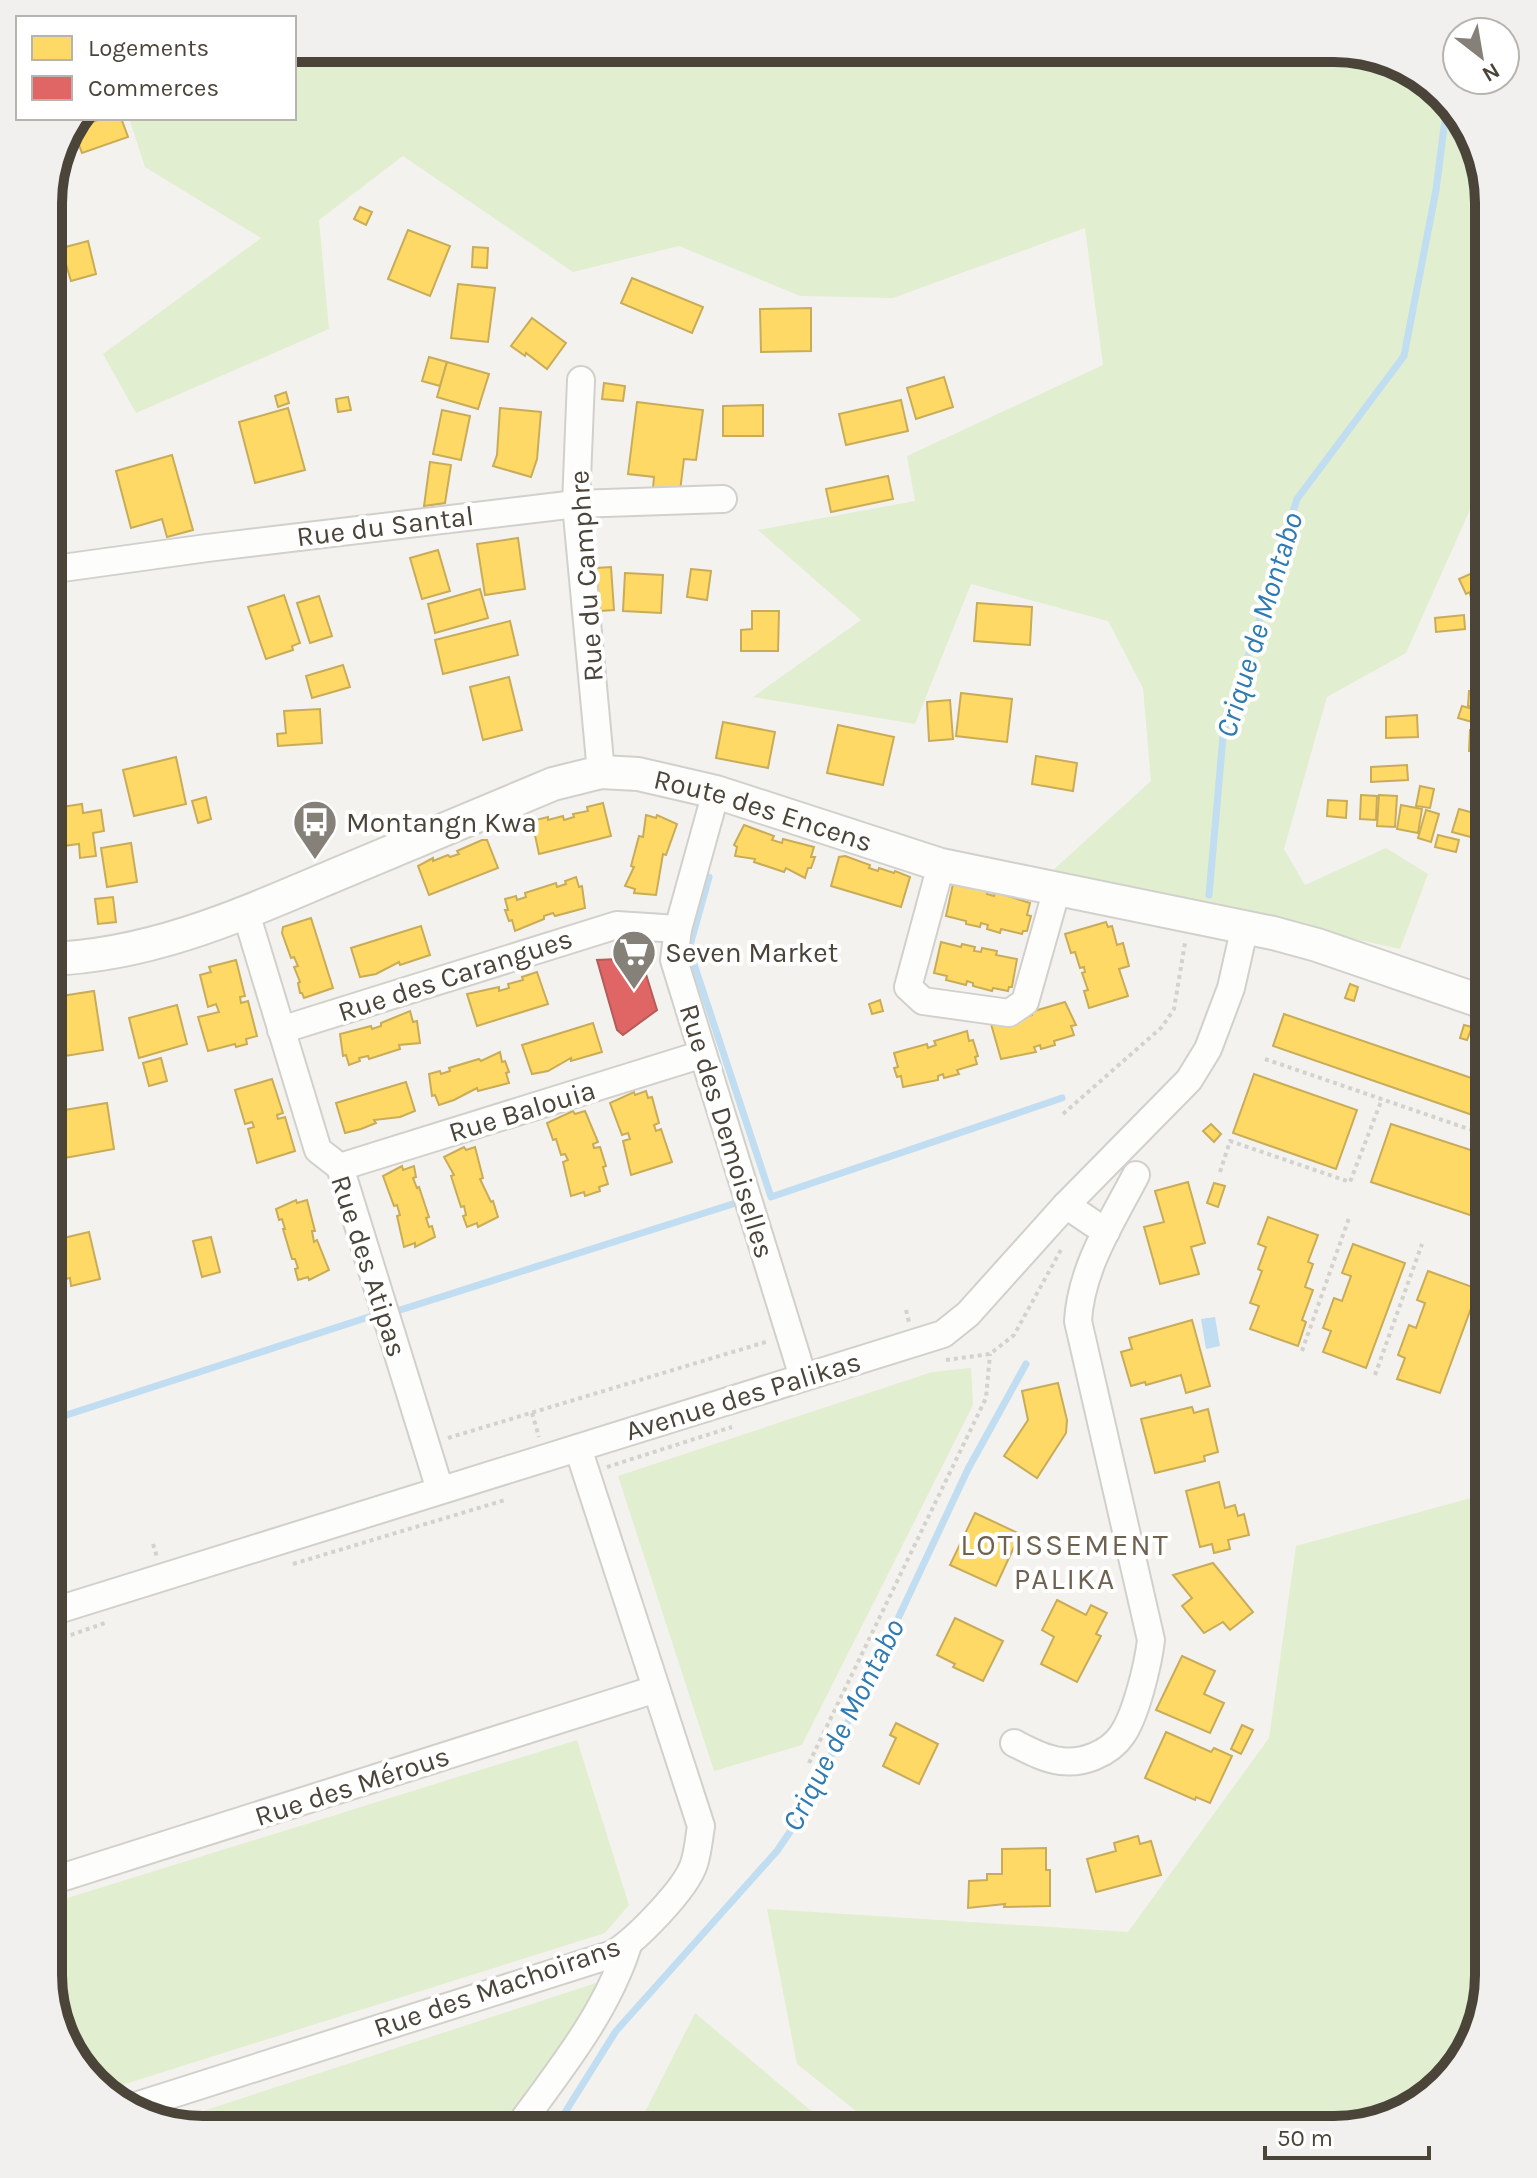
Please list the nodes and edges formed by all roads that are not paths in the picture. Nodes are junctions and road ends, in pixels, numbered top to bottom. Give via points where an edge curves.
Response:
1 (581, 380) dead end
2 (723, 499) dead end
3 (576, 504) junction
4 (62, 568) edge
5 (601, 772) junction
6 (716, 792) junction
7 (941, 865) junction
8 (1057, 889) junction
9 (246, 913) junction
10 (1245, 926) junction
11 (678, 929) junction
12 (62, 959) edge
13 (1475, 999) edge
14 (281, 1030) junction
15 (703, 1054) junction
16 (340, 1167) junction
17 (1136, 1175) dead end
18 (1066, 1205) junction
19 (1106, 1232) junction
20 (803, 1377) junction
21 (578, 1448) junction
22 (440, 1490) junction
23 (62, 1609) edge
24 (656, 1689) junction
25 (1014, 1743) dead end
26 (62, 1878) edge
27 (628, 1945) junction
28 (145, 2103) edge
29 (526, 2116) edge

1 - 3 street, Rue du Camphre
2 - 3 street, Rue du Santal
3 - 4 street, Rue du Santal
3 - 5 street, Rue du Camphre
5 - 6 street, Route des Encens via 638,774
5 - 9 street, Route des Encens via 553,784
6 - 7 street, Route des Encens
6 - 11 street, Rue des Demoiselles
7 - 8 street, Route des Encens
7 - 8 street via 908,987 923,1001 1009,1013 1025,1002
8 - 10 street, Route des Encens
9 - 12 street, Route des Encens via 142,949
9 - 14 street, Rue des Atipas
10 - 13 street, Route des Encens
10 - 18 street, Avenue des Palikas via 1231,988 1208,1049 1189,1080
11 - 14 street, Rue des Carangues via 617,925
11 - 15 street, Rue des Demoiselles via 674,960
14 - 16 street, Rue des Atipas via 318,1150
15 - 16 street, Rue Balouia
15 - 20 street, Rue des Demoiselles
16 - 22 street, Rue des Atipas
17 - 19 street
18 - 19 street
18 - 20 street, Avenue des Palikas via 968,1314 943,1334
19 - 25 street via 1087,1274 1078,1321 1151,1640 1149,1661 1122,1735 1103,1752 1079,1761 1059,1761
20 - 21 street, Avenue des Palikas
21 - 22 street, Avenue des Palikas
21 - 24 street, Rue des Machoirans
22 - 23 street, Avenue des Palikas
24 - 26 street, Rue des Mérous
24 - 27 street, Rue des Machoirans via 701,1826 693,1866
27 - 28 street, Rue des Machoirans
27 - 29 street via 587,2031

